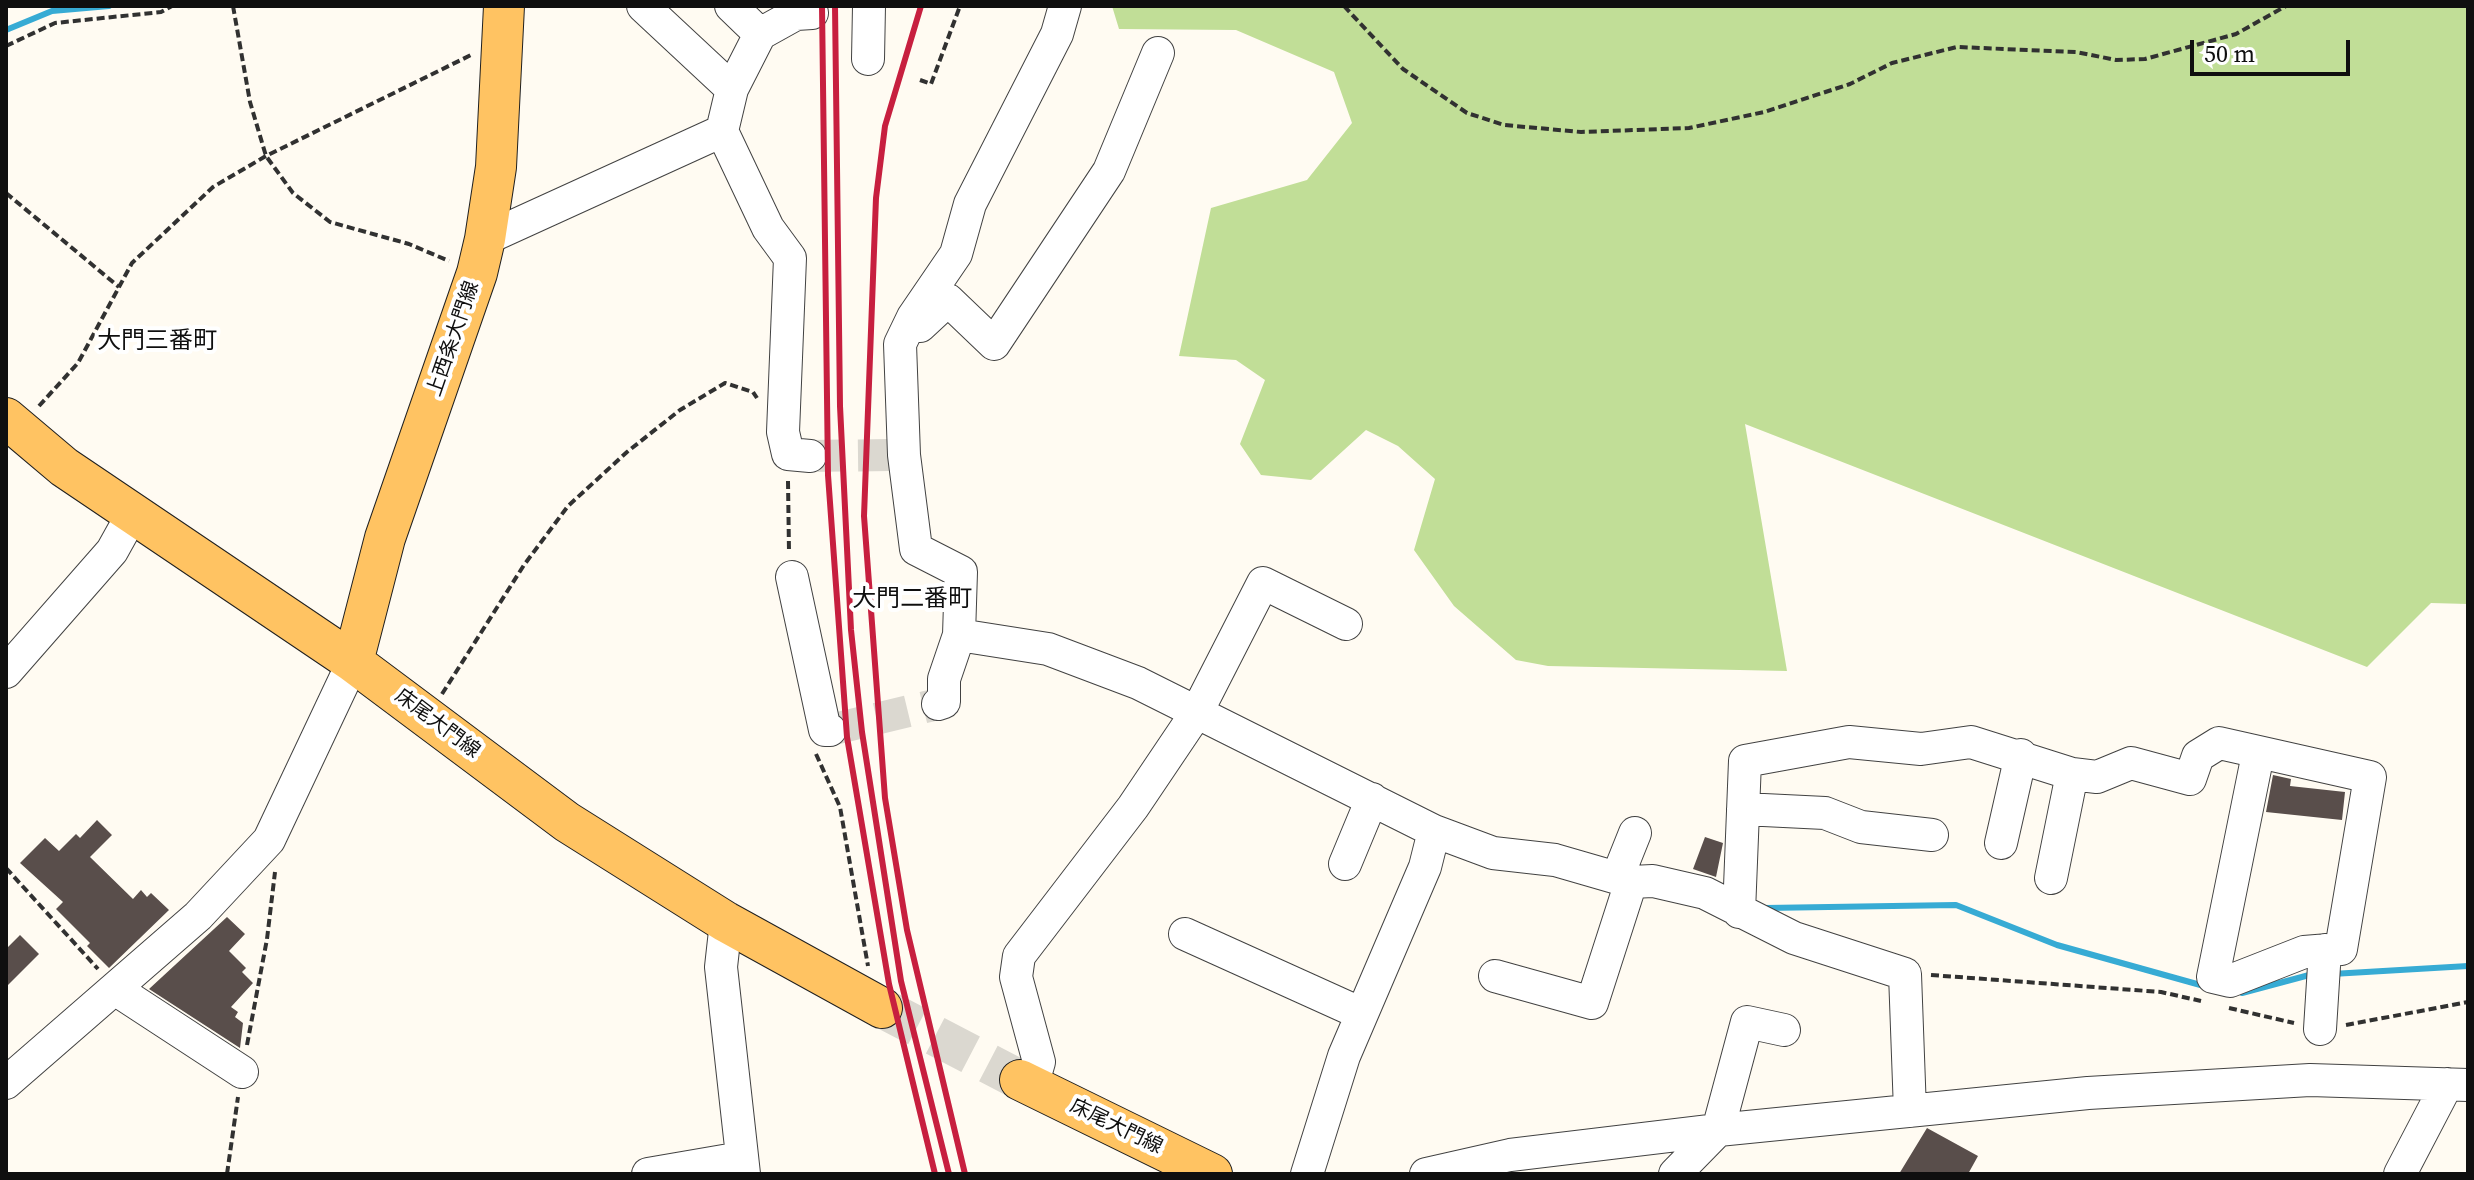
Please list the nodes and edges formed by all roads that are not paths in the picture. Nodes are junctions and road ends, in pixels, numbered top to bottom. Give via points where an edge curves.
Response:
1 (643, 6) edge
2 (731, 6) edge
3 (869, 6) edge
4 (1065, 6) edge
5 (812, 13) dead end
6 (504, 22) edge
7 (760, 34) junction
8 (1158, 53) dead end
9 (868, 59) dead end
10 (732, 89) junction
11 (722, 131) junction
12 (481, 256) junction
13 (900, 344) junction
14 (12, 423) edge
15 (793, 447) road end
16 (132, 515) junction
17 (792, 577) road end
18 (1346, 624) dead end
19 (959, 635) junction
20 (353, 662) junction
21 (6, 672) edge
22 (938, 704) dead end
23 (1197, 712) junction
24 (822, 739) road end
25 (2258, 754) junction
26 (2021, 755) junction
27 (2072, 774) junction
28 (1372, 799) junction
29 (1743, 809) junction
30 (1434, 831) junction
31 (1635, 833) dead end
32 (1932, 835) dead end
33 (2001, 843) dead end
34 (1345, 864) dead end
35 (2051, 878) dead end
36 (1624, 880) junction
37 (1739, 912) junction
38 (726, 922) junction
39 (1185, 934) dead end
40 (2325, 950) junction
41 (1495, 976) dead end
42 (115, 989) junction
43 (872, 1002) tunnel mouth
44 (1362, 1014) junction
45 (1784, 1030) dead end
46 (242, 1072) road end
47 (2310, 1080) junction
48 (6, 1083) edge
49 (1026, 1083) joint
50 (2458, 1085) edge
51 (1910, 1111) junction
52 (1718, 1130) junction
53 (743, 1166) edge
54 (648, 1174) edge
55 (1212, 1174) edge
56 (1307, 1174) edge
57 (1426, 1174) edge
58 (1675, 1174) edge
59 (2400, 1174) edge

1 - 10 street
2 - 7 street
3 - 9 street
4 - 13 street via 1057,34 970,204 956,254
5 - 7 street via 796,14
6 - 12 main road, 上西条大門線 via 496,167
7 - 10 street
8 - 13 street via 1109,171 994,344 948,300
10 - 11 street
11 - 12 street
11 - 15 street via 768,228 790,258
12 - 20 main road, 上西条大門線 via 385,538
13 - 19 street via 898,455 916,549 961,572
14 - 16 main road, 床尾大門線
16 - 20 main road, 床尾大門線
16 - 21 street via 112,551
17 - 24 street via 825,730
18 - 23 street via 1263,583
19 - 22 street via 944,679 944,702
19 - 23 street via 1048,649
20 - 38 main road, 床尾大門線 via 567,822
20 - 42 street via 269,840 198,916
23 - 28 street
23 - 49 street via 1133,807 1019,956 1016,977 1039,1062
25 - 27 street via 2219,743 2198,756 2190,779 2131,763 2097,777
25 - 40 street via 2370,777 2341,949
25 - 40 street via 2213,977 2230,981 2304,952
26 - 27 street
26 - 29 street via 1971,742 1921,749 1849,742 1745,761
26 - 33 street
27 - 35 street
28 - 30 street
28 - 34 street
29 - 32 street via 1825,813 1861,827
29 - 37 street
30 - 36 street via 1493,853 1555,860
30 - 44 street via 1425,867
31 - 36 street
36 - 37 street via 1705,893
36 - 41 street via 1592,1003
37 - 51 street via 1794,938 1905,974
38 - 43 main road, 床尾大門線
38 - 53 street via 721,967
39 - 44 street
40 - 47 street
42 - 46 street
42 - 48 street
44 - 56 street
45 - 52 street via 1747,1022
47 - 50 street
47 - 51 street via 2186,1085
49 - 55 main road, 床尾大門線
50 - 59 street
51 - 52 street
52 - 57 street via 1510,1155
52 - 58 street
53 - 54 street

